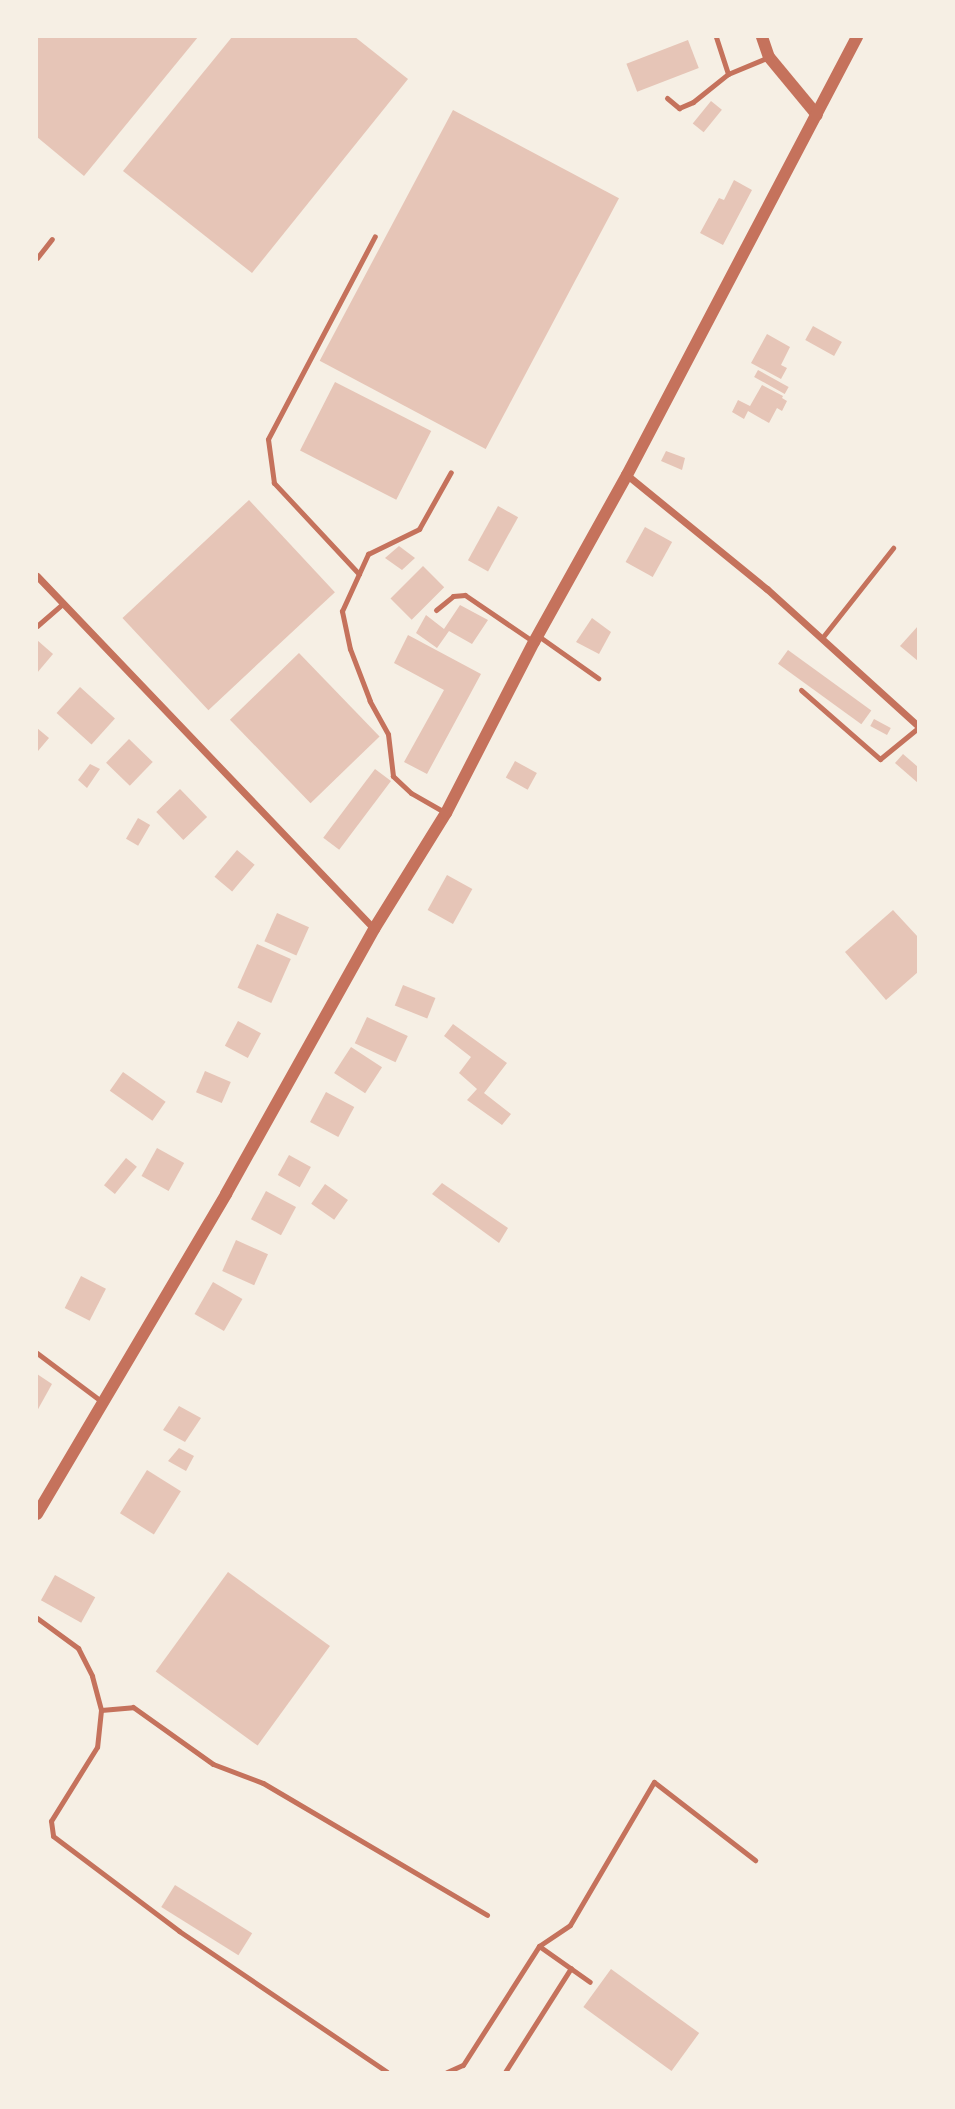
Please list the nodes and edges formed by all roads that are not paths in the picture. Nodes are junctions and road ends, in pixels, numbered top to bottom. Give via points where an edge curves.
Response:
1 (716, 37) edge
2 (762, 37) edge
3 (858, 37) edge
4 (768, 57) junction
5 (729, 74) junction
6 (667, 98) dead end
7 (817, 115) junction
8 (375, 236) dead end
9 (52, 239) dead end
10 (37, 258) edge
11 (451, 472) dead end
12 (627, 475) junction
13 (893, 548) dead end
14 (359, 574) junction
15 (37, 576) edge
16 (63, 603) junction
17 (436, 610) dead end
18 (37, 626) edge
19 (535, 638) junction
20 (822, 638) junction
21 (598, 678) dead end
22 (801, 690) dead end
23 (918, 727) edge
24 (446, 813) junction
25 (374, 929) junction
26 (37, 1353) edge
27 (104, 1402) junction
28 (37, 1514) edge
29 (37, 1618) edge
30 (101, 1710) junction
31 (755, 1860) dead end
32 (487, 1915) dead end
33 (538, 1946) junction
34 (571, 1968) junction
35 (590, 1982) dead end
36 (387, 2072) edge
37 (447, 2072) edge
38 (505, 2072) edge

1 - 5 lane
2 - 4 street
3 - 7 street
4 - 5 lane
4 - 7 street
5 - 6 lane via 679,108
7 - 12 street
8 - 14 lane via 268,439 274,483
9 - 10 lane
11 - 14 lane via 419,529 368,554
12 - 19 street
12 - 20 street
13 - 20 lane
14 - 24 lane via 342,611 350,649 388,734 393,776 411,793
15 - 16 street
16 - 18 lane
16 - 25 street
17 - 19 lane via 453,596 465,595
19 - 21 lane
19 - 24 street
20 - 23 street
22 - 23 lane via 880,759
24 - 25 street
25 - 27 street
26 - 27 lane
27 - 28 street
29 - 30 lane via 78,1648
30 - 32 lane via 133,1707 214,1764 263,1783
30 - 36 lane via 97,1747 51,1821 53,1836 179,1931
31 - 33 lane via 654,1782 570,1925
33 - 34 lane
33 - 37 lane via 463,2065
34 - 35 lane
34 - 38 lane

